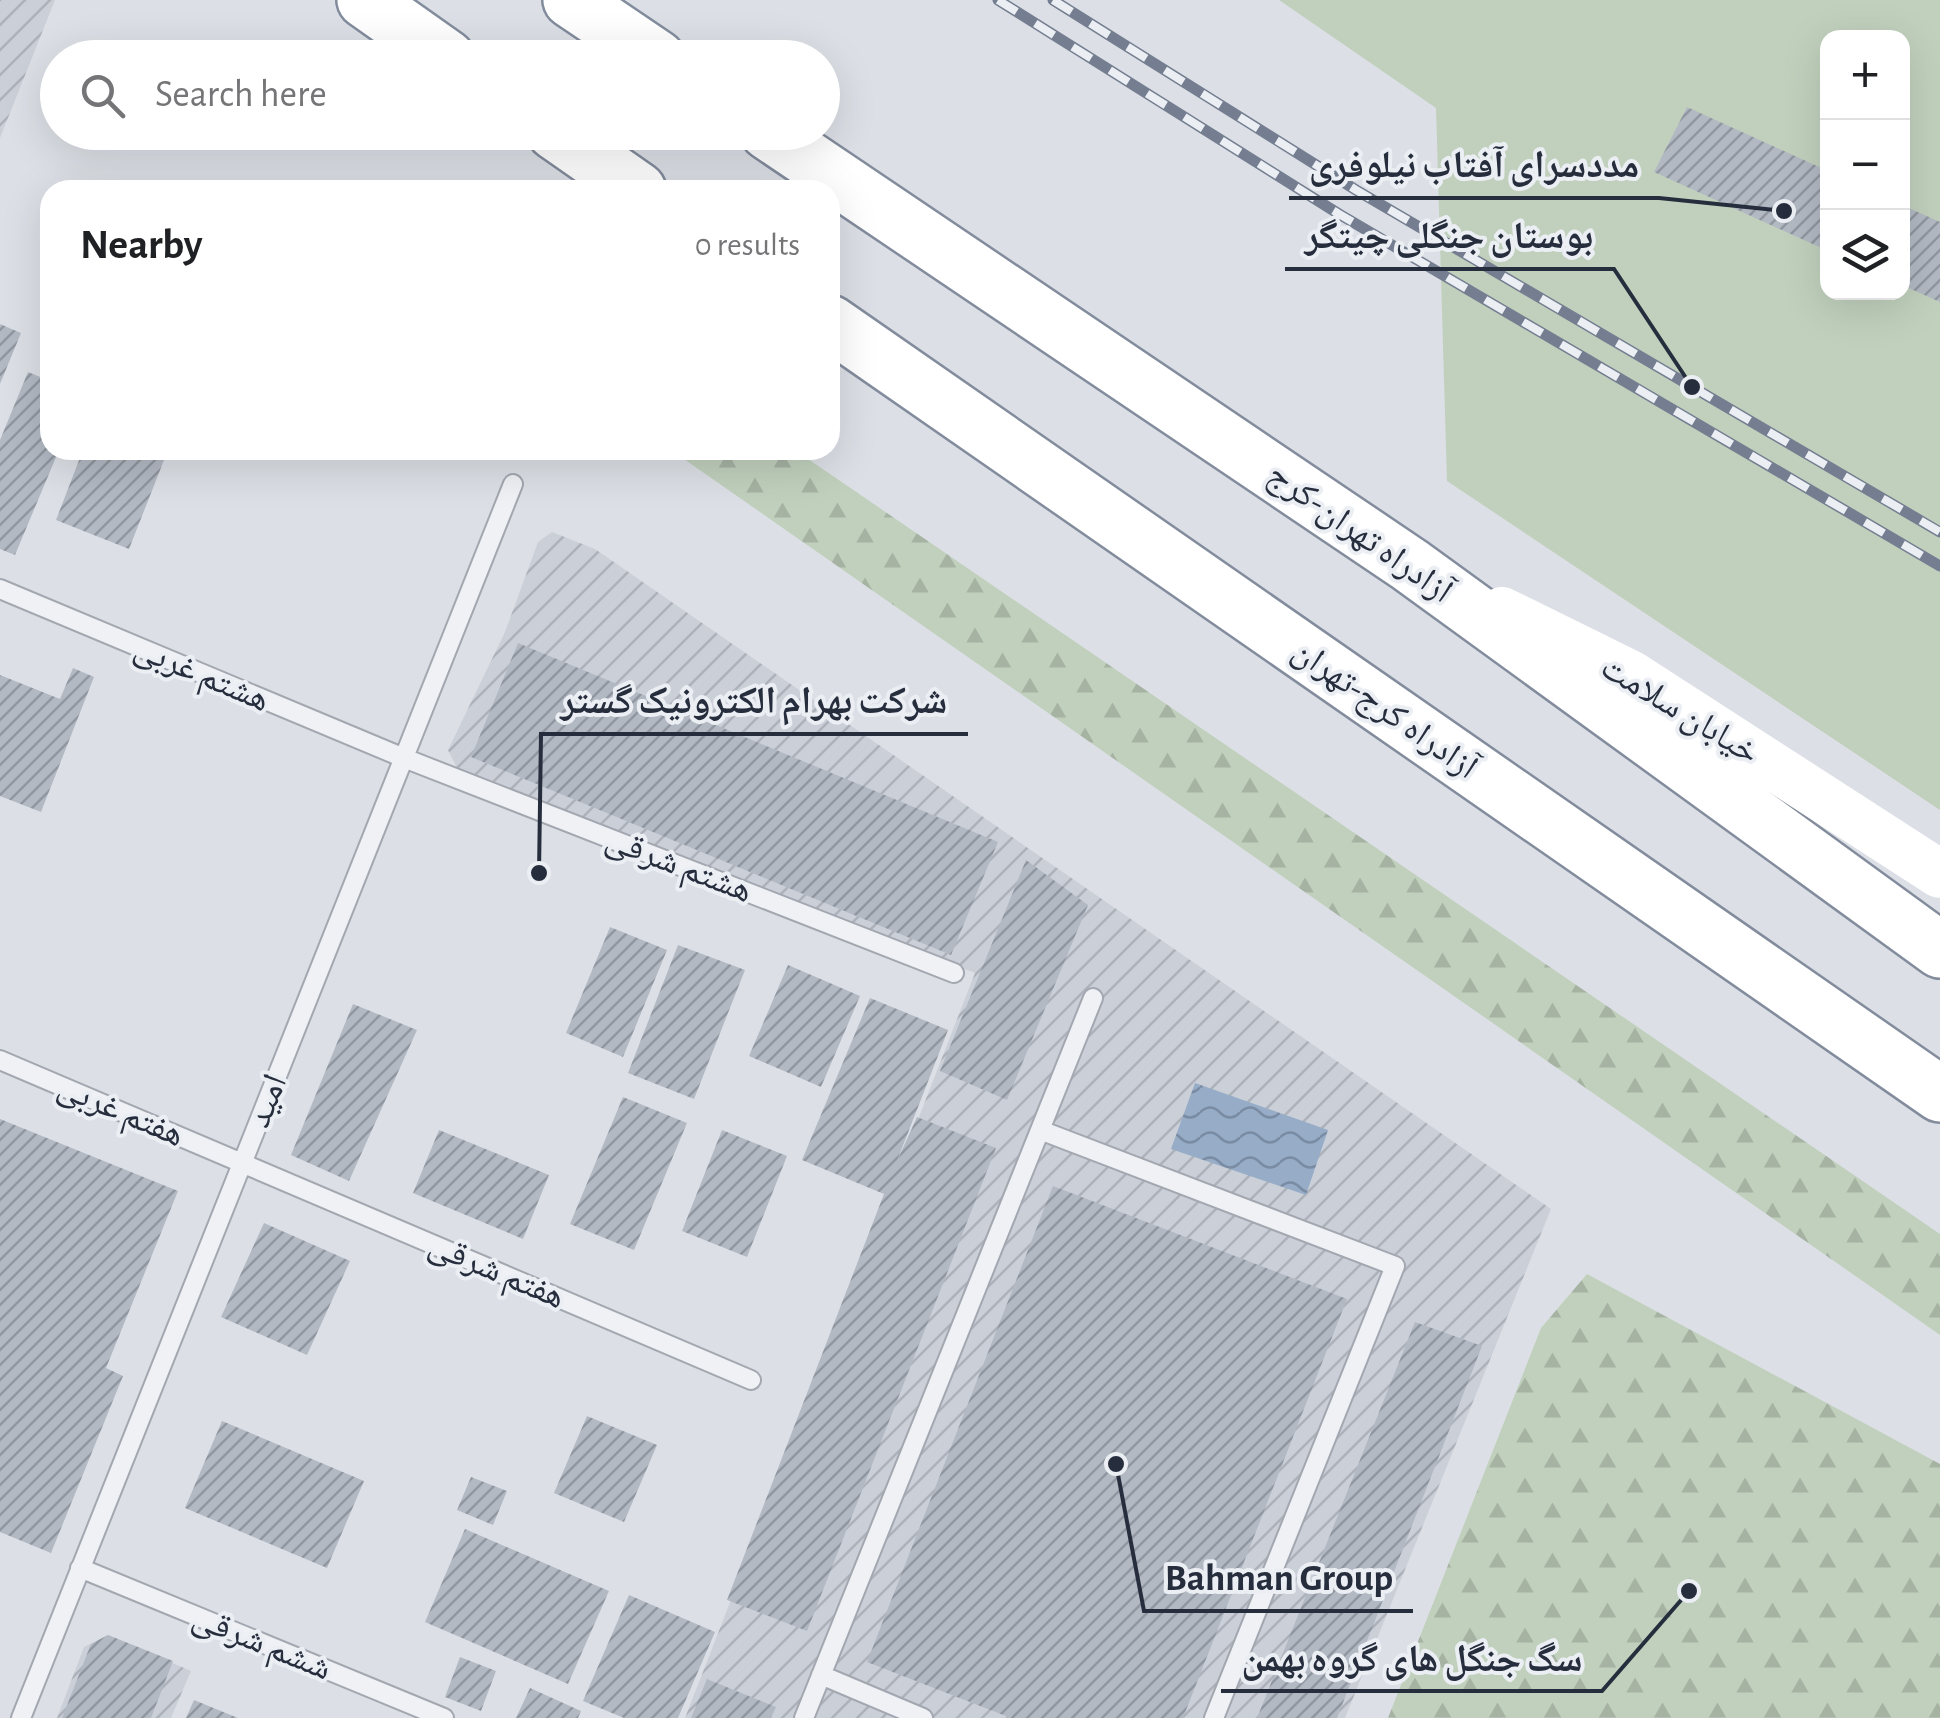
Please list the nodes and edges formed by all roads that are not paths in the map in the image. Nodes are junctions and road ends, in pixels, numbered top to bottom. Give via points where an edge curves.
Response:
1 (364, 0) edge
2 (572, 0) edge
3 (421, 40) edge
4 (631, 40) edge
5 (581, 150) edge
6 (795, 150) edge
7 (624, 180) edge
8 (839, 180) edge
9 (840, 181) edge
10 (840, 330) edge
11 (513, 484) dead end
12 (1410, 565) junction
13 (0, 589) edge
14 (404, 758) junction
15 (1940, 874) edge
16 (1940, 950) edge
17 (954, 973) dead end
18 (1093, 998) dead end
19 (0, 1060) edge
20 (1940, 1094) edge
21 (1040, 1130) junction
22 (243, 1162) junction
23 (751, 1380) dead end
24 (80, 1568) junction
25 (821, 1675) junction
26 (20, 1718) edge
27 (444, 1718) edge
28 (804, 1718) edge
29 (923, 1718) edge
30 (1214, 1718) edge

1 - 3 highway
2 - 4 highway
5 - 7 highway
6 - 8 highway, آزادراه تهران-کرج
9 - 12 highway, آزادراه تهران-کرج
10 - 20 highway, آزادراه کرج-تهران
11 - 14 lane, امید
12 - 15 main road, خیابان سلامت via 1630,674
12 - 16 highway, آزادراه تهران-کرج
13 - 14 lane, هشتم غربی
14 - 17 lane, هشتم شرقی
14 - 22 lane, امید
18 - 21 lane
19 - 22 lane, هفتم غربی
21 - 25 lane
21 - 30 lane via 1395,1266
22 - 23 lane, هفتم شرقی
22 - 24 lane, امید
24 - 26 lane, امید
24 - 27 lane, ششم شرقی
25 - 28 lane
25 - 29 lane

